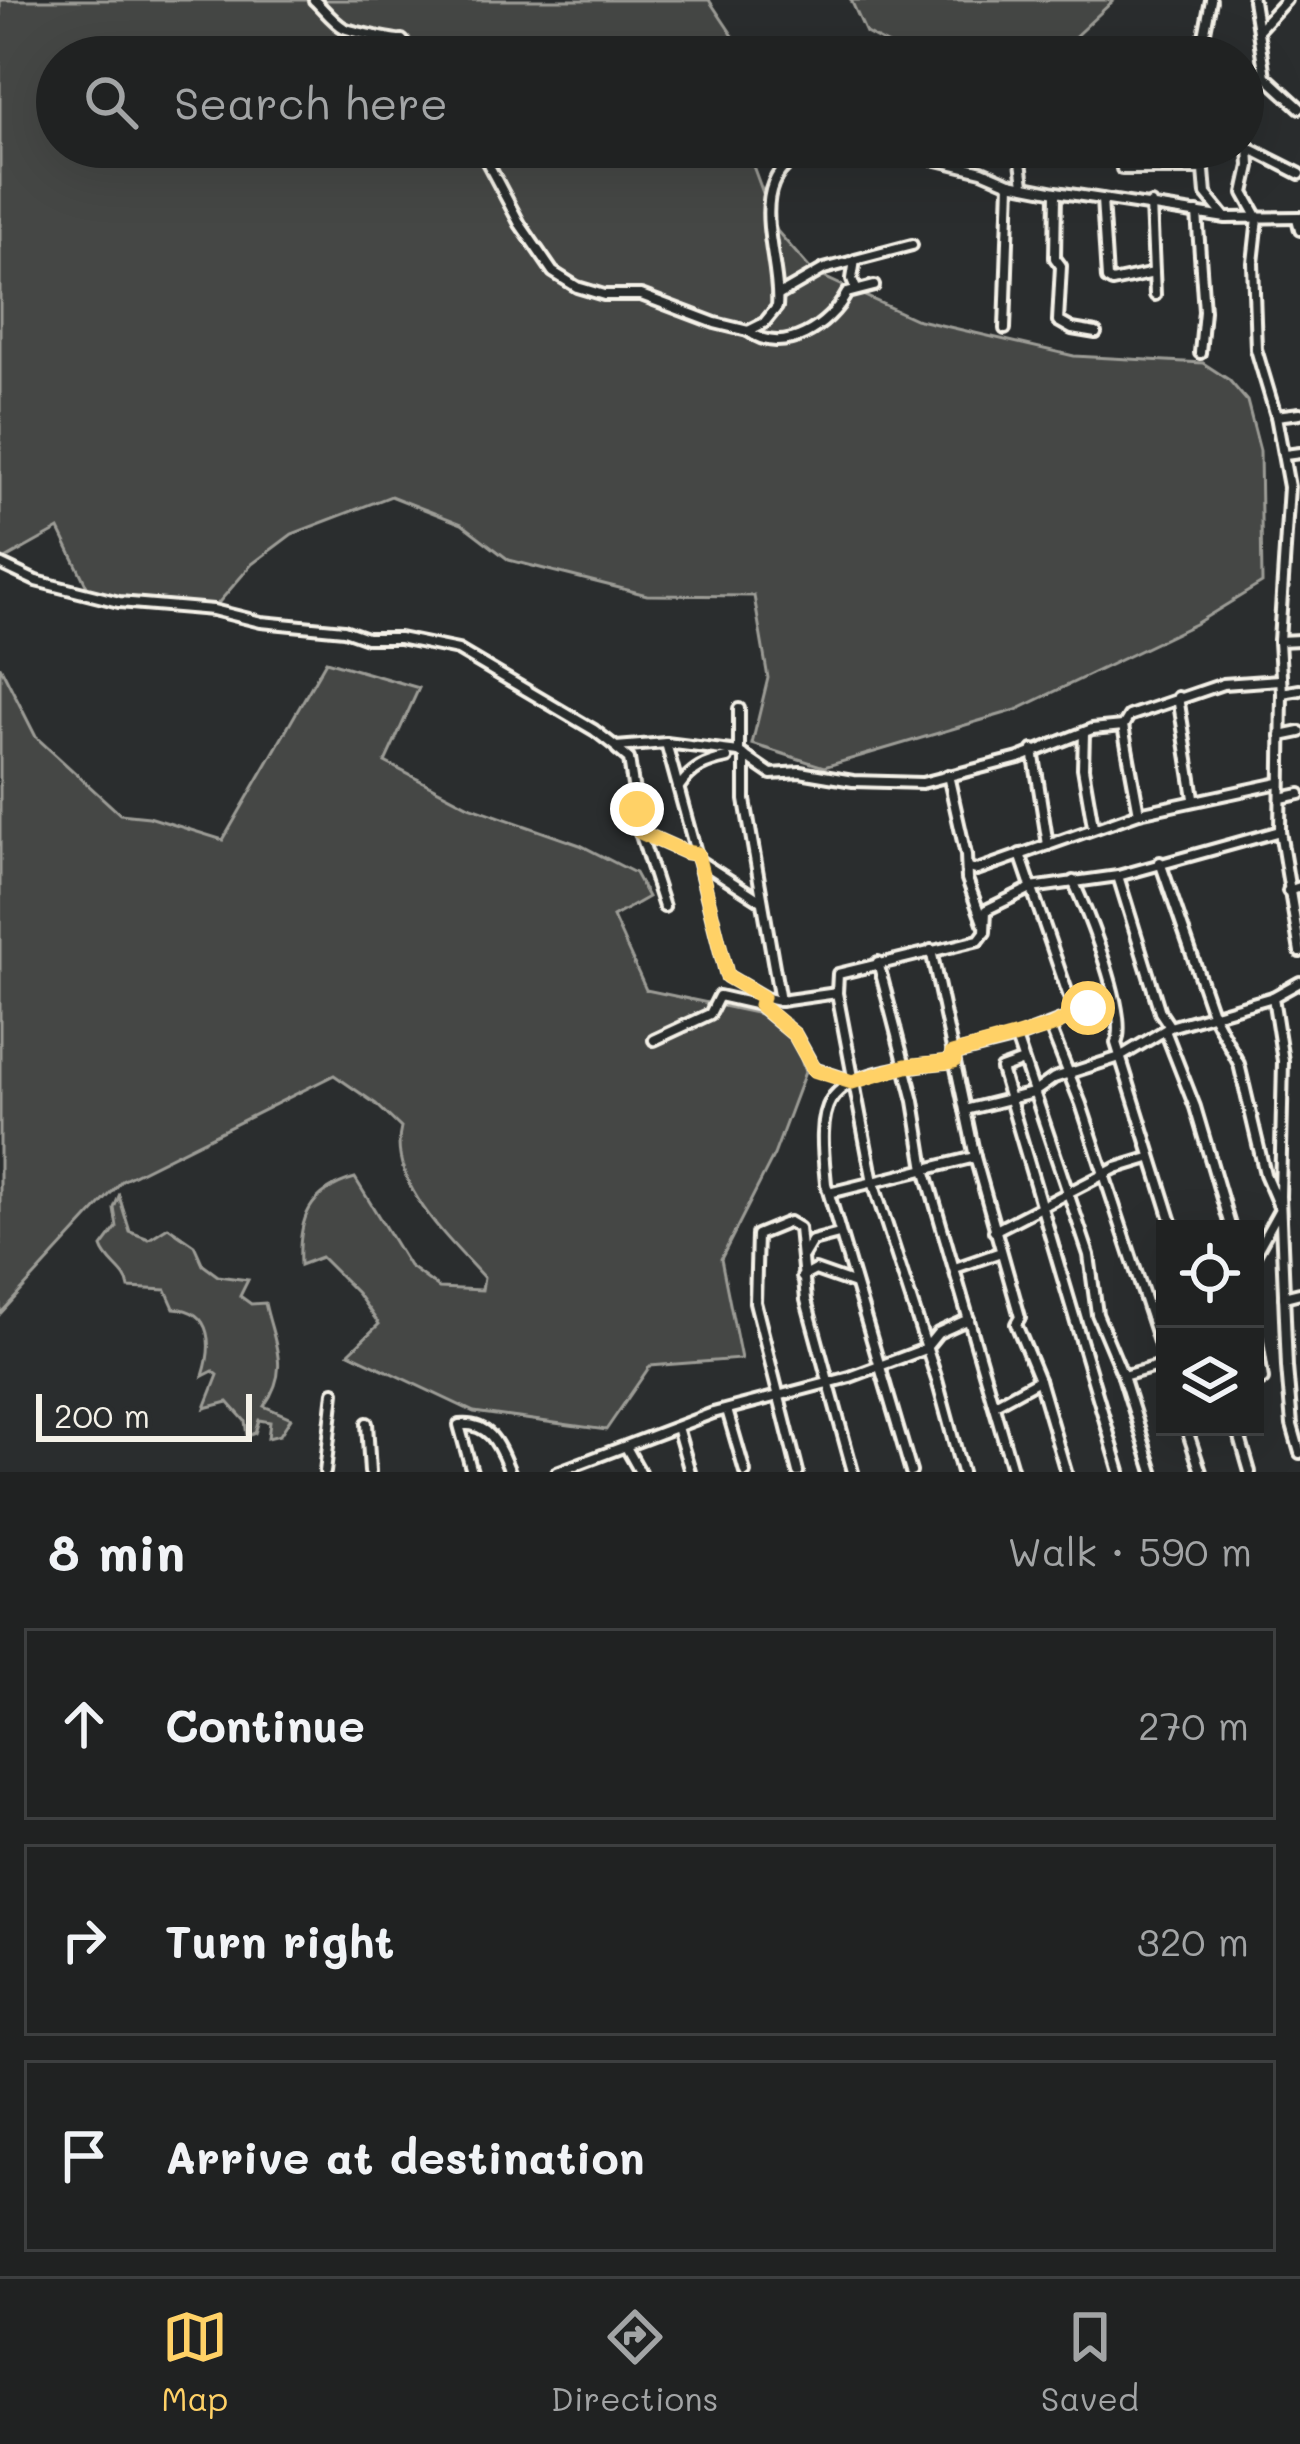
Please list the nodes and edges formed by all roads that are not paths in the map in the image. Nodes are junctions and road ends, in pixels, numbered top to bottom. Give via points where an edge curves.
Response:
1 (314, 0) edge
2 (1211, 0) edge
3 (1253, 0) edge
4 (1286, 0) edge
5 (1258, 30) junction
6 (377, 36) edge
7 (1203, 36) edge
8 (1259, 36) edge
9 (1264, 69) edge
10 (1300, 108) edge
11 (1264, 155) edge
12 (489, 168) edge
13 (784, 168) edge
14 (970, 168) edge
15 (1022, 168) edge
16 (1250, 168) edge
17 (1122, 169) dead end
18 (1201, 169) joint
19 (1300, 174) edge
20 (1010, 183) junction
21 (1024, 184) junction
22 (1056, 192) junction
23 (1102, 200) junction
24 (1150, 204) junction
25 (1197, 211) junction
26 (1226, 218) junction
27 (1258, 218) junction
28 (1298, 218) edge
29 (1300, 230) edge
30 (912, 245) dead end
31 (855, 261) junction
32 (1154, 274) junction
33 (874, 286) dead end
34 (856, 289) junction
35 (778, 295) junction
36 (1155, 295) dead end
37 (1005, 329) dead end
38 (748, 331) junction
39 (1096, 333) dead end
40 (1200, 353) dead end
41 (1300, 413) edge
42 (1276, 416) junction
43 (1300, 453) edge
44 (1285, 455) junction
45 (0, 564) edge
46 (1300, 640) edge
47 (1279, 641) junction
48 (1280, 680) junction
49 (1300, 690) edge
50 (1282, 693) junction
51 (1178, 698) junction
52 (739, 709) dead end
53 (1123, 726) junction
54 (1300, 732) edge
55 (1084, 733) junction
56 (1281, 736) junction
57 (666, 743) junction
58 (616, 748) junction
59 (716, 749) junction
60 (1033, 750) junction
61 (743, 757) junction
62 (727, 758) junction
63 (948, 774) junction
64 (1279, 783) junction
65 (679, 788) junction
66 (1300, 794) edge
67 (1194, 798) junction
68 (1281, 798) junction
69 (1139, 813) junction
70 (1093, 827) junction
71 (1280, 831) junction
72 (640, 832) junction
73 (1048, 844) junction
74 (1020, 854) junction
75 (698, 857) junction
76 (1160, 862) junction
77 (968, 868) junction
78 (1118, 876) junction
79 (1073, 881) junction
80 (1300, 887) edge
81 (1031, 888) junction
82 (1288, 891) junction
83 (762, 901) junction
84 (664, 907) dead end
85 (984, 925) junction
86 (931, 950) junction
87 (1300, 952) edge
88 (878, 962) junction
89 (1300, 982) edge
90 (837, 993) junction
91 (1273, 997) junction
92 (1113, 998) junction
93 (761, 1001) junction
94 (780, 1001) junction
95 (1212, 1013) junction
96 (1071, 1017) junction
97 (1050, 1027) junction
98 (1168, 1030) junction
99 (1016, 1038) junction
100 (654, 1040) dead end
101 (1120, 1057) junction
102 (953, 1058) junction
103 (1023, 1061) junction
104 (906, 1066) junction
105 (1068, 1072) junction
106 (852, 1082) junction
107 (1033, 1093) junction
108 (1009, 1100) junction
109 (965, 1110) junction
110 (975, 1157) junction
111 (1149, 1158) junction
112 (925, 1169) junction
113 (1103, 1177) junction
114 (873, 1182) junction
115 (829, 1193) junction
116 (1068, 1194) junction
117 (1280, 1209) junction
118 (1041, 1210) junction
119 (1171, 1220) edge
120 (1228, 1220) edge
121 (994, 1231) junction
122 (839, 1234) junction
123 (1264, 1238) edge
124 (1001, 1252) junction
125 (802, 1259) junction
126 (955, 1268) junction
127 (802, 1277) junction
128 (855, 1284) junction
129 (1300, 1293) edge
130 (1284, 1297) junction
131 (970, 1318) junction
132 (1156, 1335) edge
133 (925, 1349) junction
134 (1156, 1365) edge
135 (881, 1366) junction
136 (1123, 1376) junction
137 (1039, 1380) junction
138 (828, 1385) junction
139 (334, 1392) dead end
140 (780, 1399) junction
141 (994, 1404) junction
142 (727, 1410) junction
143 (367, 1423) dead end
144 (676, 1426) junction
145 (1189, 1436) edge
146 (1240, 1436) edge
147 (626, 1447) junction
148 (1300, 1453) edge
149 (593, 1467) edge
150 (326, 1472) edge
151 (370, 1472) edge
152 (472, 1472) edge
153 (510, 1472) edge
154 (557, 1472) edge
155 (640, 1472) edge
156 (690, 1472) edge
157 (746, 1472) edge
158 (798, 1472) edge
159 (853, 1472) edge
160 (911, 1472) edge
161 (962, 1472) edge
162 (1013, 1472) edge
163 (1066, 1472) edge
164 (1120, 1472) edge
165 (1153, 1472) edge
166 (1201, 1472) edge
167 (1250, 1472) edge

1 - 6 street via 346,30
2 - 7 street
3 - 5 street
4 - 5 street
5 - 8 street
9 - 10 street
11 - 19 street
12 - 38 street via 553,272 590,291 641,296
13 - 35 street via 767,216
14 - 20 street
15 - 21 street
16 - 27 street via 1244,193
17 - 18 street
18 - 26 street via 1206,194
20 - 21 street
20 - 37 street
21 - 22 street
22 - 23 street
22 - 39 street via 1058,321
23 - 24 street
23 - 32 street via 1107,280
24 - 25 street
24 - 32 street
25 - 26 street
25 - 40 street
26 - 27 street
27 - 28 street
27 - 42 street via 1254,336
28 - 29 street
30 - 31 street
31 - 34 street
31 - 35 street
32 - 36 street
33 - 34 street
34 - 38 street via 799,339 761,341
35 - 38 street via 771,316
41 - 42 street
42 - 44 street
43 - 44 street
44 - 47 street
45 - 58 street via 119,602 458,650
46 - 47 street
47 - 48 street
48 - 50 street
48 - 51 street
49 - 50 street
50 - 56 street
51 - 53 street
51 - 67 street
52 - 61 street
53 - 55 street
53 - 69 street
54 - 56 street
55 - 60 street
55 - 70 street
56 - 64 street
57 - 58 street
57 - 59 street
57 - 65 street
58 - 72 street via 628,759
59 - 61 street
59 - 62 street
60 - 63 street
60 - 73 street
61 - 62 street
61 - 63 street via 771,774 854,781 922,783
61 - 83 street
62 - 65 street via 689,773
63 - 77 street
64 - 67 street
64 - 68 street
65 - 75 street
66 - 68 street
67 - 69 street
68 - 71 street
69 - 70 street
70 - 73 street
71 - 76 street
71 - 82 street
72 - 75 street
72 - 84 street
73 - 74 street
74 - 77 street
74 - 81 street
75 - 83 street
75 - 93 street via 727,976
76 - 78 street
76 - 95 street
77 - 85 street
78 - 79 street
78 - 98 street
79 - 81 street
79 - 92 street
80 - 82 street
81 - 85 street via 986,910
81 - 96 street
82 - 87 street
83 - 94 street
85 - 86 street via 980,940
86 - 88 street
86 - 102 street
88 - 90 street via 838,974
88 - 104 street
89 - 91 street
90 - 94 street
90 - 106 street
91 - 95 street
91 - 117 street via 1282,1060
92 - 96 street
92 - 101 street
93 - 94 street
93 - 100 street via 719,996 710,1014
93 - 106 street via 795,1035 814,1070
95 - 98 street
95 - 117 street via 1239,1064
96 - 97 street
97 - 99 street
97 - 105 street
98 - 101 street
98 - 120 street
99 - 102 street
99 - 103 street
101 - 105 street
101 - 111 street
102 - 104 street
102 - 109 street
103 - 107 street
103 - 108 street via 1001,1067
104 - 106 street
104 - 112 street
105 - 107 street
105 - 113 street
106 - 114 street
106 - 115 street via 829,1104
107 - 108 street
107 - 116 street
108 - 109 street
108 - 118 street
109 - 110 street
110 - 112 street
110 - 121 street
111 - 113 street
111 - 119 street
112 - 114 street
112 - 126 street
113 - 116 street
113 - 132 street
114 - 115 street
114 - 133 street
115 - 122 street
116 - 118 street
116 - 136 street via 1089,1255 1097,1314
117 - 123 street
117 - 130 street
118 - 121 street
118 - 164 street
121 - 124 street
122 - 125 street via 812,1241
122 - 128 street
124 - 126 street
124 - 137 street via 1021,1317 1016,1324
125 - 127 street
125 - 140 street via 794,1222 757,1234 755,1302
126 - 131 street
127 - 128 street via 815,1270
127 - 138 street
128 - 135 street
129 - 130 street
130 - 148 street
131 - 133 street
131 - 141 street
133 - 135 street
133 - 161 street
134 - 136 street
135 - 138 street
135 - 160 street
136 - 165 street
137 - 141 street
137 - 163 street
138 - 140 street
138 - 159 street
139 - 150 street
140 - 142 street
140 - 158 street
141 - 162 street
142 - 144 street
142 - 157 street
143 - 151 street
144 - 147 street
144 - 156 street
145 - 166 street
146 - 167 street
147 - 149 street
147 - 155 street
149 - 154 street
152 - 153 street via 459,1426 474,1424 501,1447

